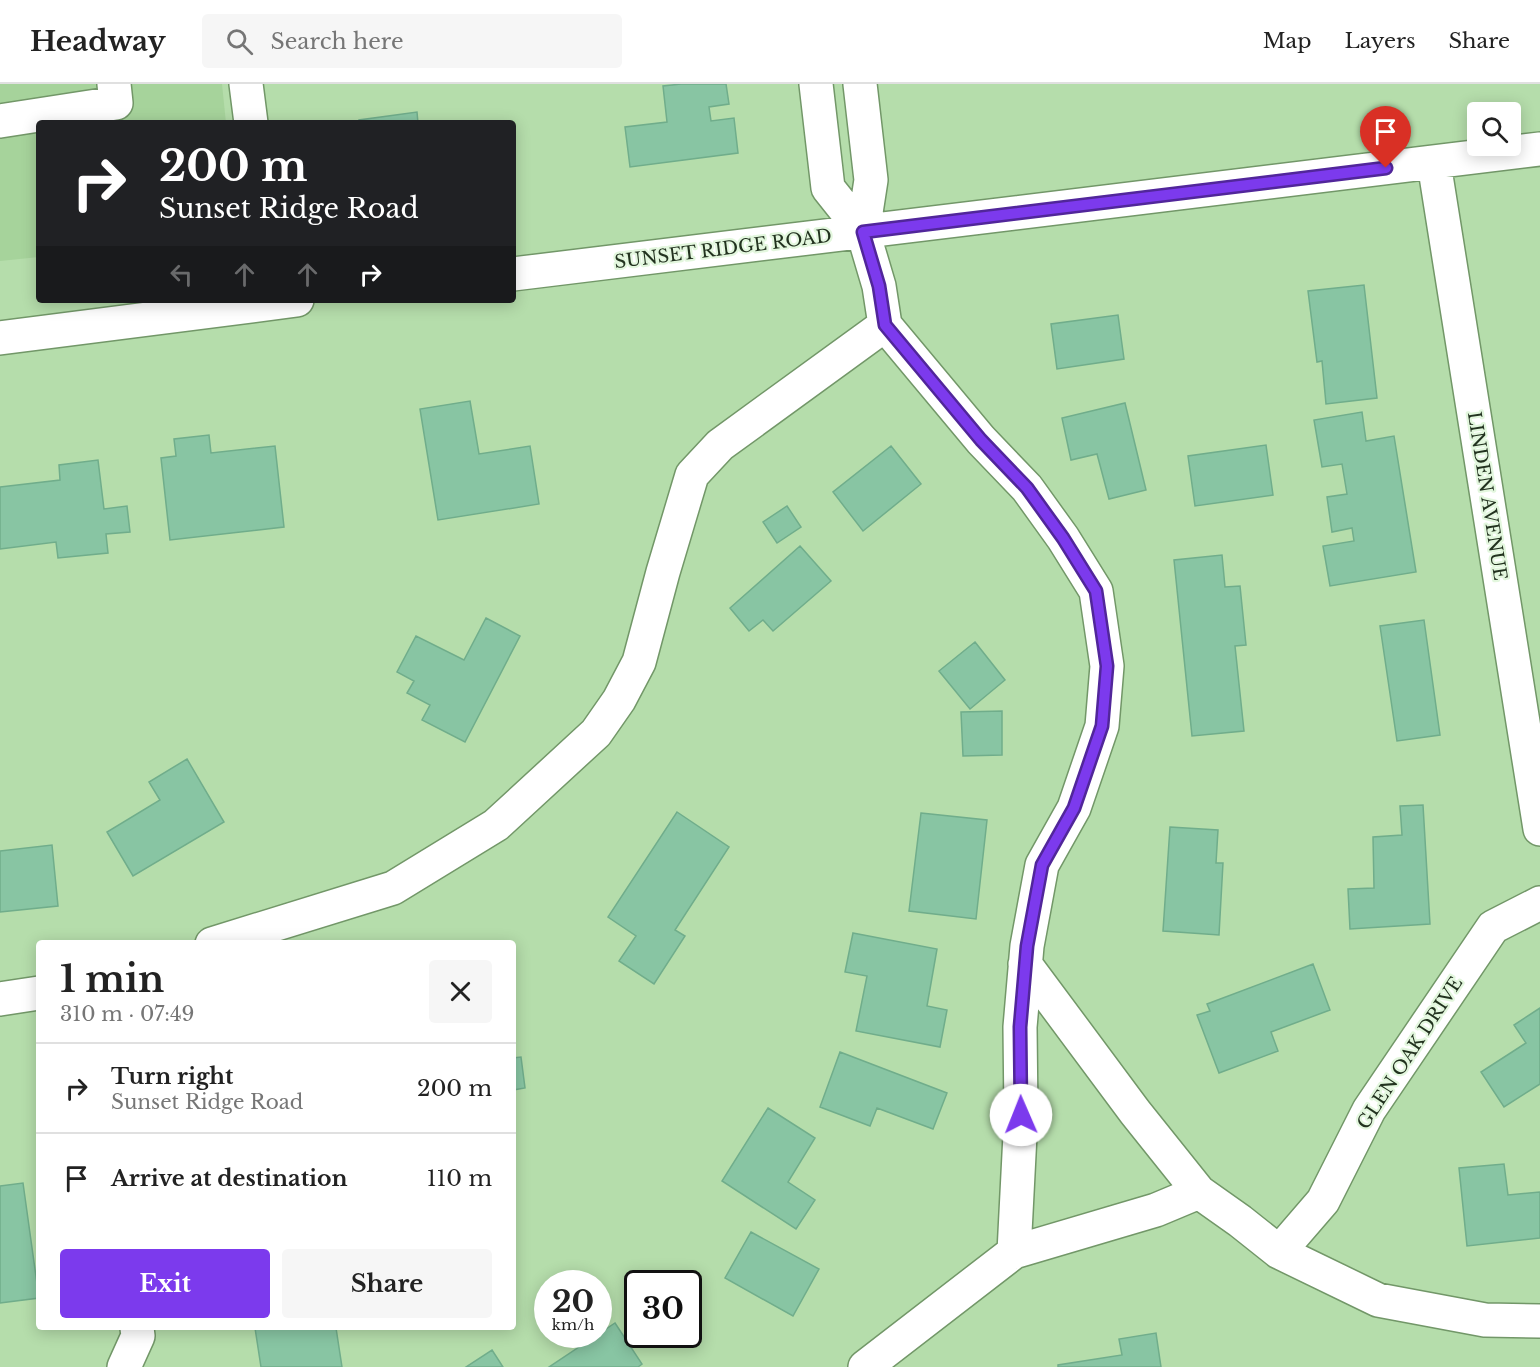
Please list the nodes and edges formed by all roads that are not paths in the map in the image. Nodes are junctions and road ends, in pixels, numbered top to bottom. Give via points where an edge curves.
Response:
1 (114, 84) edge
2 (246, 84) edge
3 (816, 84) edge
4 (860, 84) edge
5 (251, 120) edge
6 (0, 121) edge
7 (1540, 149) edge
8 (1434, 163) junction
9 (863, 232) junction
10 (516, 274) edge
11 (266, 303) edge
12 (885, 325) junction
13 (0, 338) edge
14 (1540, 829) edge
15 (1540, 903) edge
16 (225, 940) edge
17 (1025, 964) junction
18 (36, 993) edge
19 (0, 999) edge
20 (1199, 1192) junction
21 (1014, 1252) junction
22 (1280, 1252) junction
23 (1540, 1321) edge
24 (137, 1330) edge
25 (124, 1367) edge
26 (866, 1367) edge

1 - 6 street via 116,102
2 - 5 street
3 - 9 street via 828,188
4 - 9 street via 871,180
7 - 8 street, SUNSET RIDGE ROAD
8 - 9 street, SUNSET RIDGE ROAD
8 - 14 street, LINDEN AVENUE
9 - 10 street, SUNSET RIDGE ROAD
9 - 12 street via 879,286
11 - 13 street
12 - 16 street via 720,445 692,475 639,662 596,733 496,825 393,888
12 - 17 street via 981,440 1027,488 1096,591 1107,666 1102,726 1074,808 1042,865
15 - 22 street, GLEN OAK DRIVE via 1493,927 1369,1110 1323,1201
17 - 20 street
17 - 21 street
18 - 19 street
20 - 21 street via 1156,1210
20 - 22 street
21 - 26 street
22 - 23 street via 1378,1300 1485,1320
24 - 25 street

